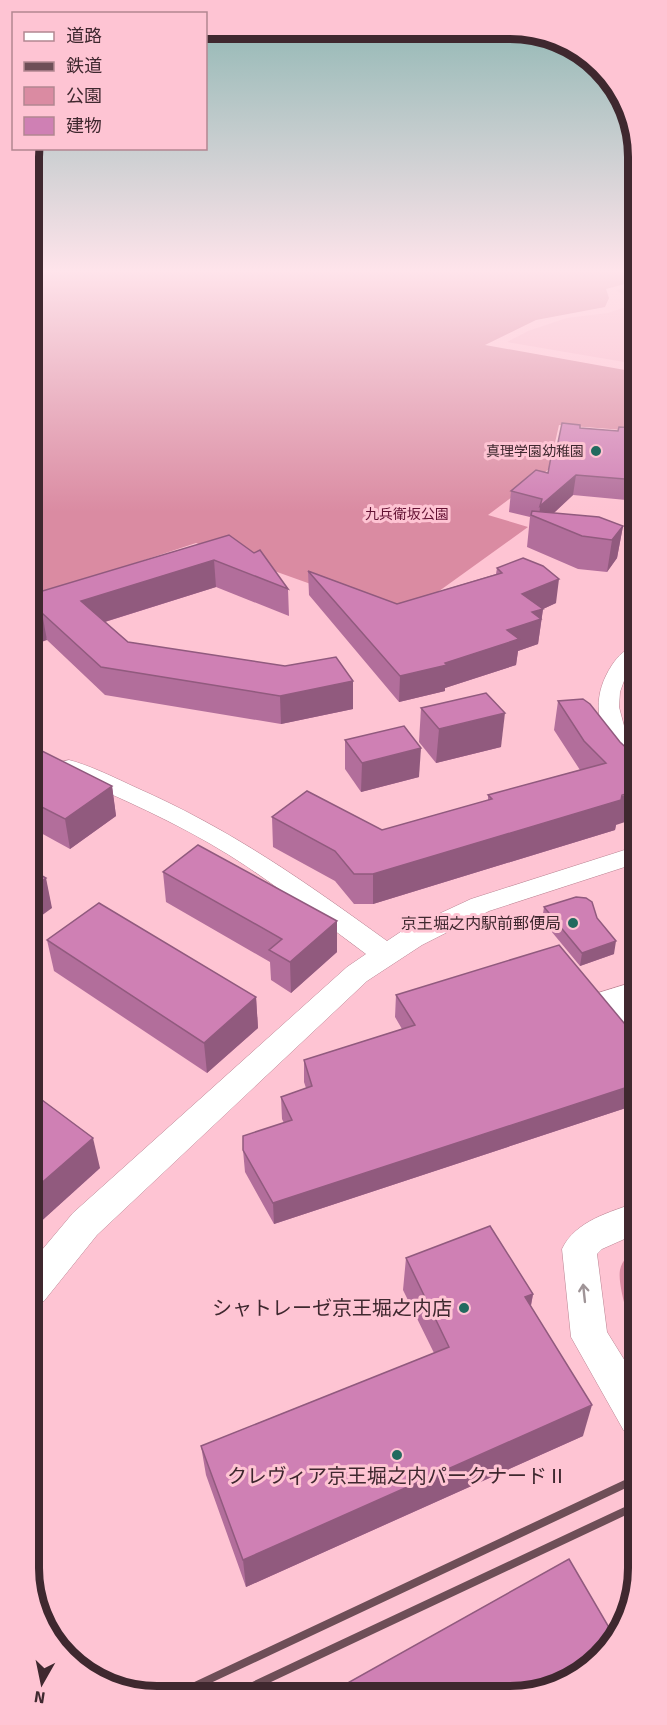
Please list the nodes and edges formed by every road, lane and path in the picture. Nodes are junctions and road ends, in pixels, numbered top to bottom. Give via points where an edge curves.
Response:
1 (628, 660) edge
2 (628, 752) edge
3 (50, 758) edge
4 (628, 857) edge
5 (385, 954) junction
6 (628, 994) edge
7 (628, 1021) edge
8 (628, 1222) edge
9 (39, 1279) edge
10 (628, 1396) edge

1 - 2 street via 616,671 607,702 613,730
3 - 5 street via 148,802 229,845
4 - 5 street via 480,905
5 - 9 street via 349,981 85,1224
6 - 7 street via 608,1001 616,1014
10 -> 8 street via 589,1337 579,1250 590,1238

